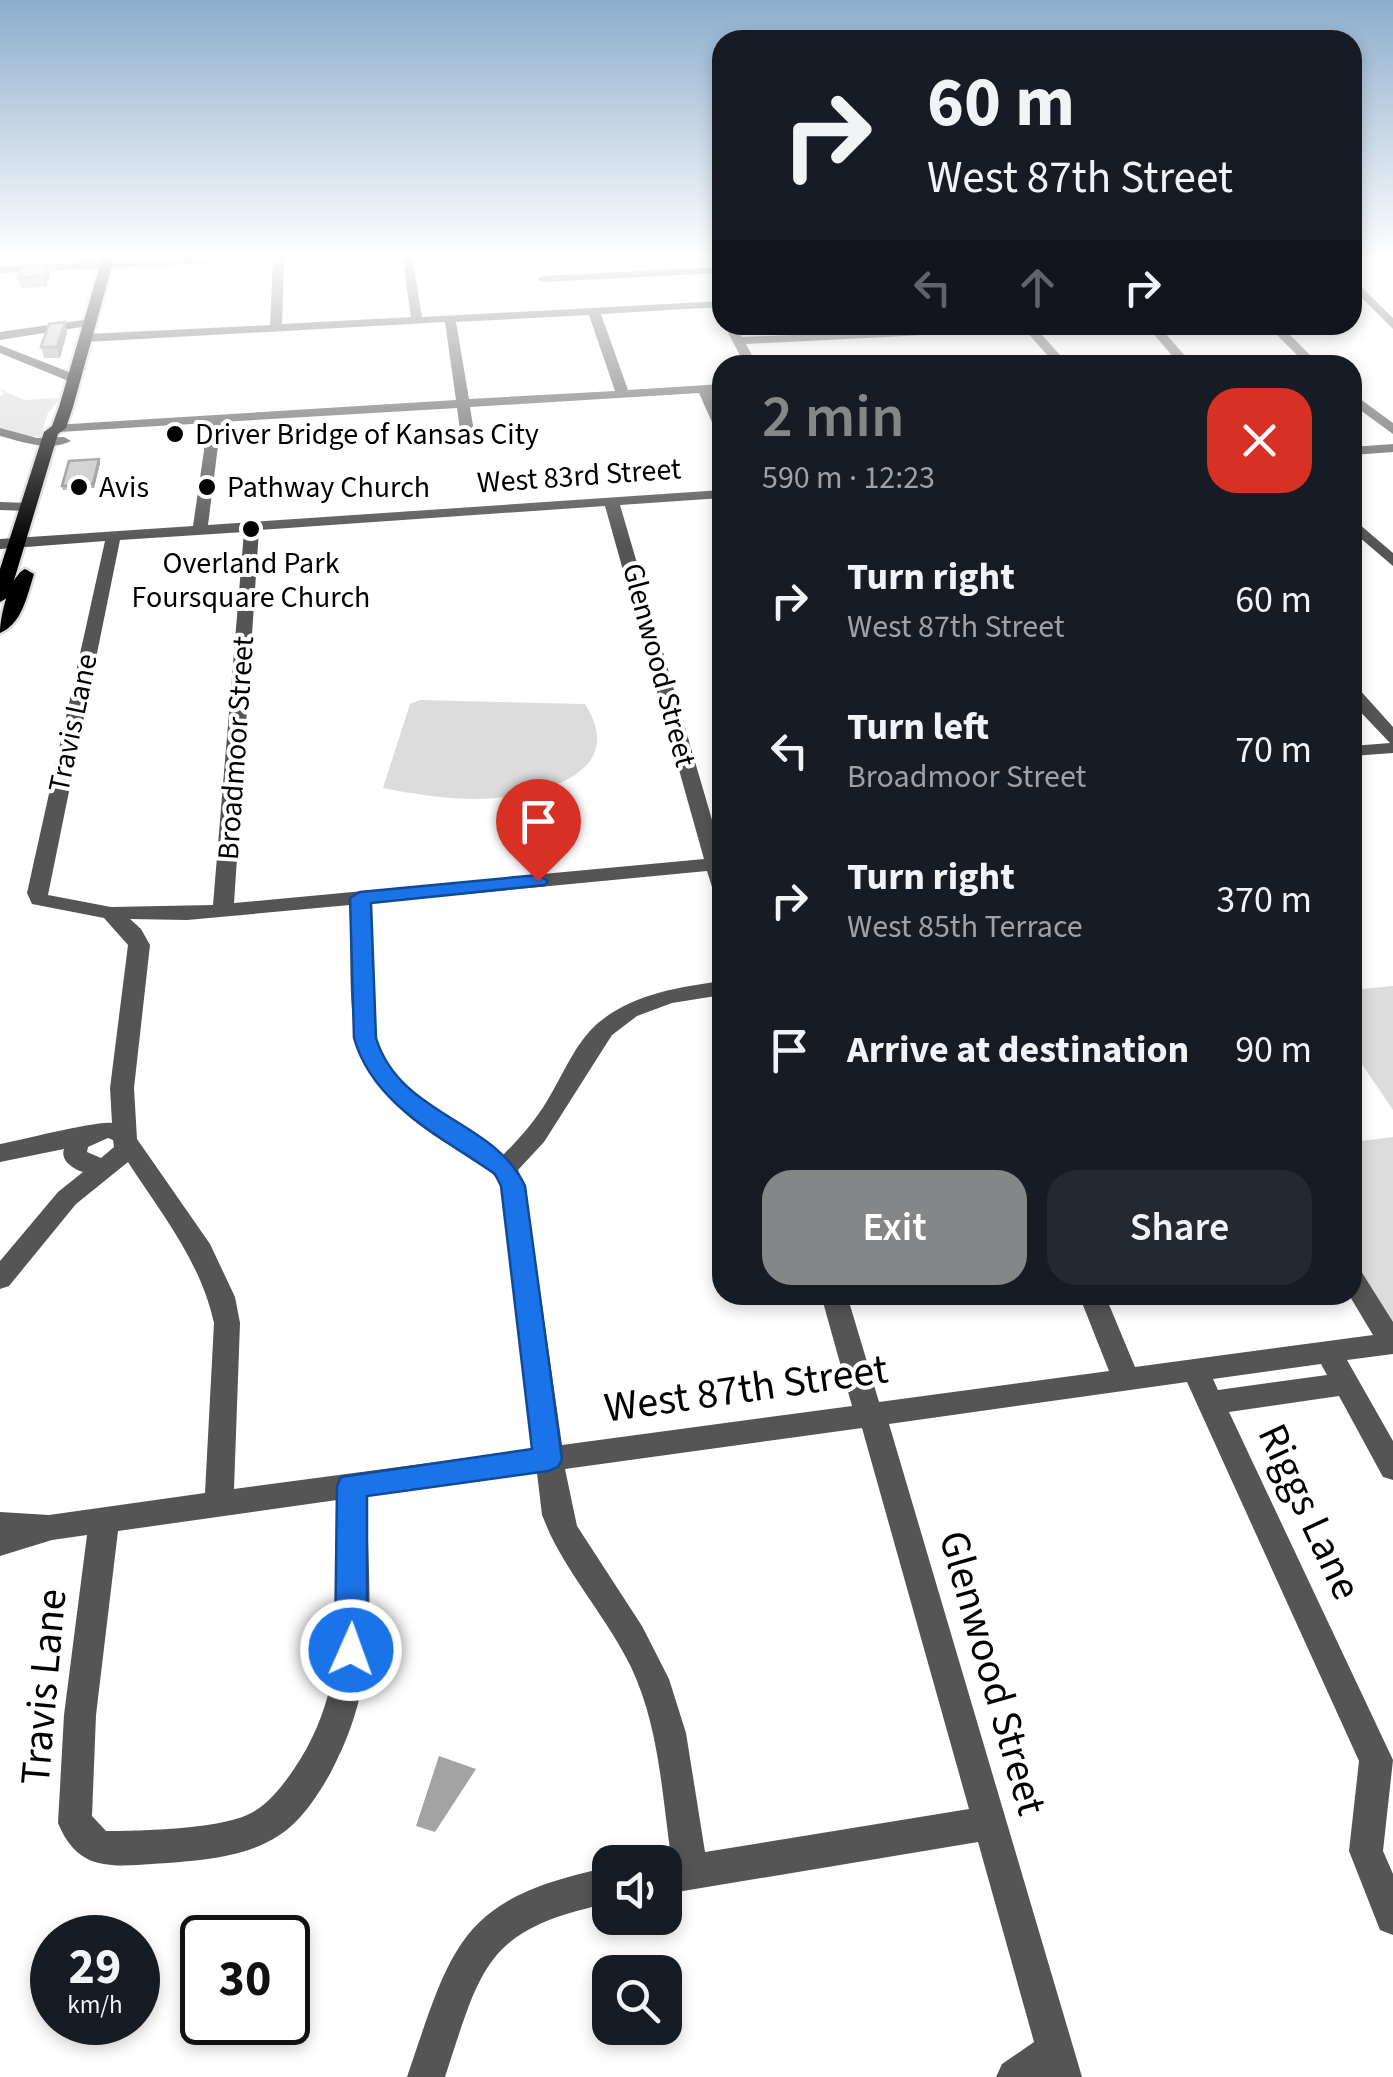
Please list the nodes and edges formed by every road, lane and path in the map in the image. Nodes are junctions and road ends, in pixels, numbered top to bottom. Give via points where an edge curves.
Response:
1 (2, 352) edge
2 (83, 352) edge
3 (455, 352) edge
4 (609, 352) edge
5 (75, 379) junction
6 (704, 389) junction
7 (712, 389) edge
8 (624, 394) junction
9 (463, 403) junction
10 (1362, 405) edge
11 (712, 407) edge
12 (216, 418) junction
13 (1393, 430) edge
14 (0, 432) edge
15 (57, 437) junction
16 (468, 438) dead end
17 (1393, 448) edge
18 (1362, 450) edge
19 (712, 495) edge
20 (611, 501) junction
21 (0, 506) edge
22 (28, 507) junction
23 (252, 526) junction
24 (200, 529) junction
25 (1362, 531) edge
26 (113, 537) junction
27 (18, 541) edge
28 (1393, 560) edge
29 (0, 597) edge
30 (0, 628) edge
31 (1362, 703) edge
32 (1393, 738) edge
33 (1393, 748) edge
34 (1362, 750) edge
35 (712, 809) edge
36 (700, 810) junction
37 (712, 856) edge
38 (712, 864) edge
39 (360, 898) junction
40 (223, 910) junction
41 (111, 914) junction
42 (187, 914) junction
43 (139, 945) junction
44 (712, 990) edge
45 (122, 1088) junction
46 (82, 1146) junction
47 (11, 1152) edge
48 (118, 1152) junction
49 (505, 1168) junction
50 (67, 1198) junction
51 (0, 1279) edge
52 (1362, 1294) edge
53 (837, 1305) edge
54 (1096, 1305) edge
55 (1392, 1343) edge
56 (1328, 1352) junction
57 (1195, 1370) junction
58 (1126, 1380) junction
59 (1346, 1384) junction
60 (1210, 1403) junction
61 (870, 1415) junction
62 (548, 1459) junction
63 (1393, 1468) edge
64 (352, 1486) junction
65 (218, 1504) junction
66 (104, 1520) junction
67 (0, 1525) edge
68 (52, 1527) junction
69 (0, 1543) edge
70 (1384, 1762) edge
71 (990, 1823) junction
72 (675, 1845) edge
73 (682, 1873) edge
74 (592, 1889) edge
75 (1393, 1917) edge
76 (1059, 2064) edge
77 (426, 2077) edge
78 (1015, 2077) edge

1 - 5 street
2 - 5 main road
3 - 9 street
4 - 8 street
5 - 15 main road
6 - 7 street
6 - 8 street
6 - 11 street
8 - 9 street
9 - 12 street
9 - 16 street
10 - 13 street
12 - 15 street
12 - 24 street
14 - 15 street via 25,440
15 - 22 main road
15 - 27 main road
17 - 18 street
19 - 20 street, West 83rd Street
20 - 23 street, West 83rd Street
20 - 36 street, Glenwood Street
21 - 22 street
22 - 27 main road
23 - 24 street, West 83rd Street
23 - 40 street, Broadmoor Street
24 - 26 street, West 83rd Street
24 - 27 street, West 83rd Street
25 - 28 street
26 - 27 street, West 83rd Street
26 - 41 street, Travis Lane via 37,893 48,903
27 - 29 main road
27 - 30 main road via 14,610
31 - 32 street
33 - 34 street
35 - 36 street
36 - 37 street, Glenwood Street
38 - 39 street
39 - 40 street
39 - 49 street via 371,1058 408,1103
40 - 42 street
41 - 42 street
41 - 43 street
42 - 43 street
43 - 45 street
44 - 49 street via 656,998 606,1026 582,1054 537,1136
45 - 46 street
45 - 48 street
46 - 47 street
46 - 48 street via 89,1166
46 - 48 street via 114,1130
46 - 50 street
48 - 50 street
48 - 65 street via 146,1176 201,1247 224,1296
49 - 62 street via 513,1186
50 - 51 street
52 - 55 street
53 - 61 street, Glenwood Street
54 - 58 street
55 - 56 street, West 87th Street
56 - 57 street, West 87th Street
56 - 59 street
57 - 58 street, West 87th Street
57 - 60 street, Riggs Lane
58 - 61 street, West 87th Street
59 - 60 street
59 - 63 street
60 - 70 street, Riggs Lane
61 - 62 street, West 87th Street
61 - 71 street, Glenwood Street
62 - 64 street, West 87th Street
62 - 72 street via 567,1542 640,1652 659,1694
64 - 65 street, West 87th Street
64 - 66 street, Travis Lane via 350,1682 341,1716 308,1777 275,1817 252,1832 125,1850 99,1848 75,1823 80,1715
65 - 66 street, West 87th Street
66 - 68 street, West 87th Street
67 - 68 street, West 87th Street
68 - 69 street, West 87th Street
70 - 75 street, Riggs Lane via 1366,1851
71 - 73 street
71 - 76 street, Glenwood Street
74 - 77 street via 549,1897 489,1933 469,1957
76 - 78 street

